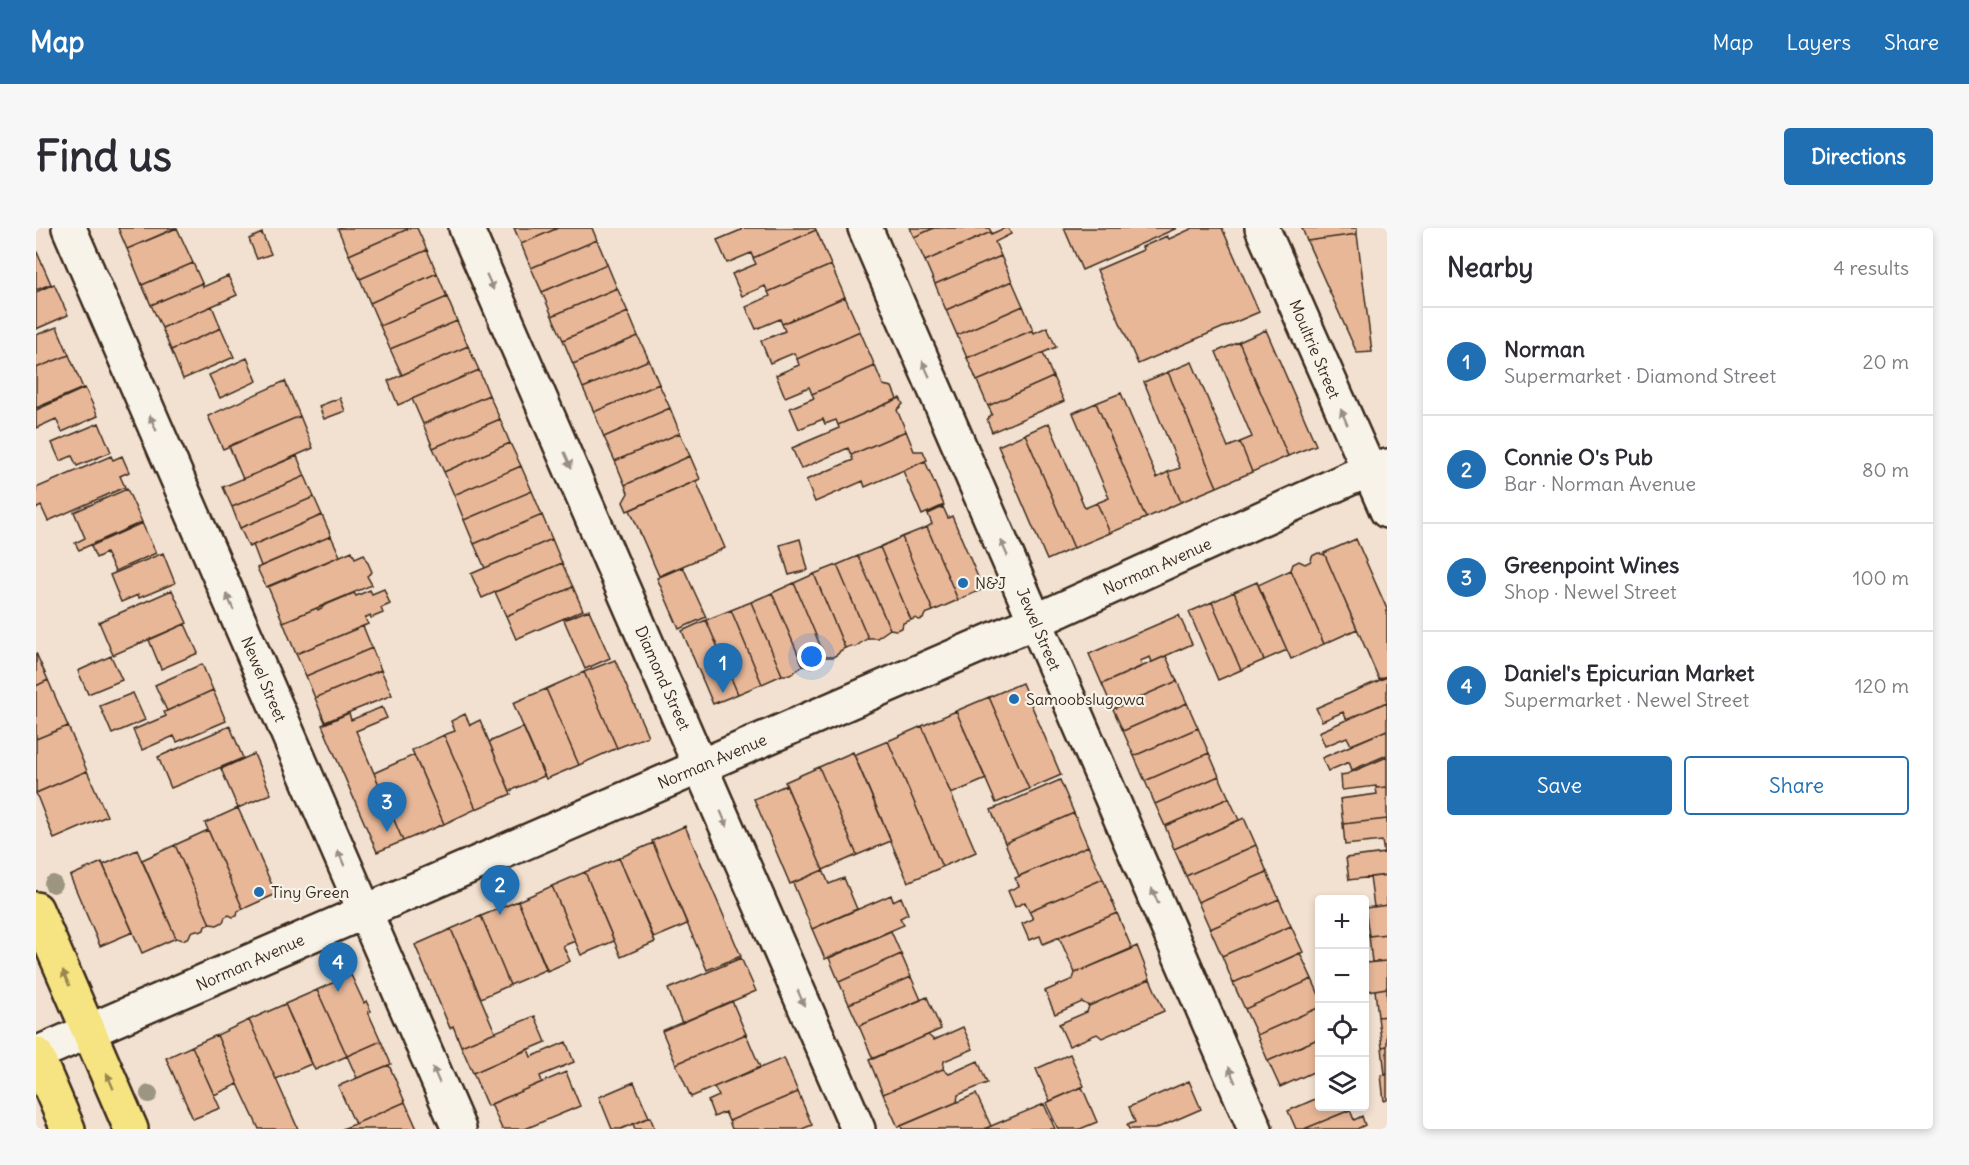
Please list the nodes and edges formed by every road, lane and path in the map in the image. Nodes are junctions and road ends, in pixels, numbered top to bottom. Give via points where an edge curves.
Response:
1 (69, 228) edge
2 (466, 228) edge
3 (865, 228) edge
4 (1262, 228) edge
5 (1377, 468) edge
6 (1387, 511) edge
7 (1036, 621) junction
8 (700, 765) junction
9 (36, 909) edge
10 (365, 911) junction
11 (89, 1032) junction
12 (36, 1054) edge
13 (68, 1129) edge
14 (131, 1129) edge
15 (459, 1129) edge
16 (858, 1129) edge
17 (1255, 1129) edge

10 -> 1 street, Newel Street
2 -> 8 street, Diamond Street
7 -> 3 street, Jewel Street
5 -> 4 street, Moultrie Street
5 - 6 street, Moultrie Street
5 - 7 street, Norman Avenue
7 - 8 street, Norman Avenue
17 -> 7 street, Jewel Street
8 - 10 street, Norman Avenue
8 -> 16 street, Diamond Street
11 -> 9 main road
10 - 11 street, Norman Avenue
15 -> 10 street, Newel Street
11 - 12 street, Norman Avenue
14 -> 11 main road
12 - 13 main road

